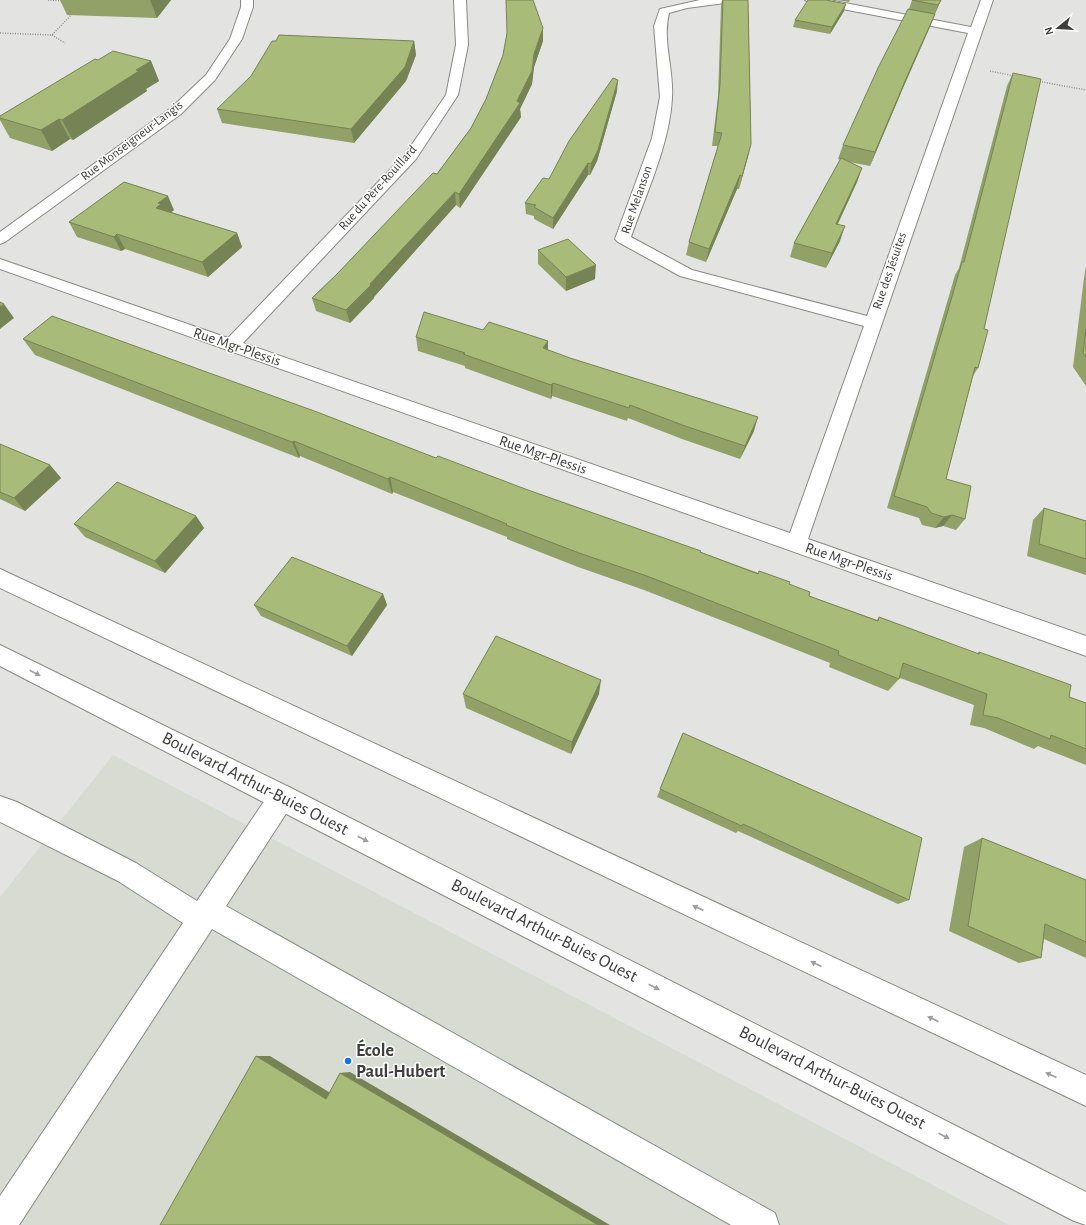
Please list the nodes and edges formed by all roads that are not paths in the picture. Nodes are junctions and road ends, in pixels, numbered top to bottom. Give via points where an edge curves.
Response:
1 (246, 0) edge
2 (460, 0) edge
3 (725, 0) edge
4 (811, 0) edge
5 (987, 0) edge
6 (975, 31) junction
7 (0, 239) edge
8 (0, 264) edge
9 (872, 324) junction
10 (231, 345) junction
11 (796, 544) junction
12 (0, 578) edge
13 (1086, 646) edge
14 (0, 655) edge
15 (282, 797) junction
16 (0, 809) edge
17 (205, 915) junction
18 (1086, 1091) edge
19 (1086, 1209) edge
20 (0, 1225) edge
21 (763, 1225) edge

1 - 7 street, Rue Monseigneur-Langis via 247,8 236,39 211,77 181,106
2 - 10 street, Rue du Père-Rouillard via 462,45 452,95 411,156
3 - 9 street, Rue Melanson via 664,11 660,26 666,97 659,138 622,239 686,273
4 - 6 street
5 - 6 street, Rue des Jésuites
6 - 9 street, Rue des Jésuites
8 - 10 street, Rue Mgr-Plessis
9 - 11 street, Rue des Jésuites
10 - 11 street, Rue Mgr-Plessis
11 - 13 street, Rue Mgr-Plessis
18 -> 12 street
14 -> 15 street, Boulevard Arthur-Buies Ouest
15 - 17 street
15 -> 19 street, Boulevard Arthur-Buies Ouest
16 - 17 street via 127,872
17 - 20 street
17 - 21 street

